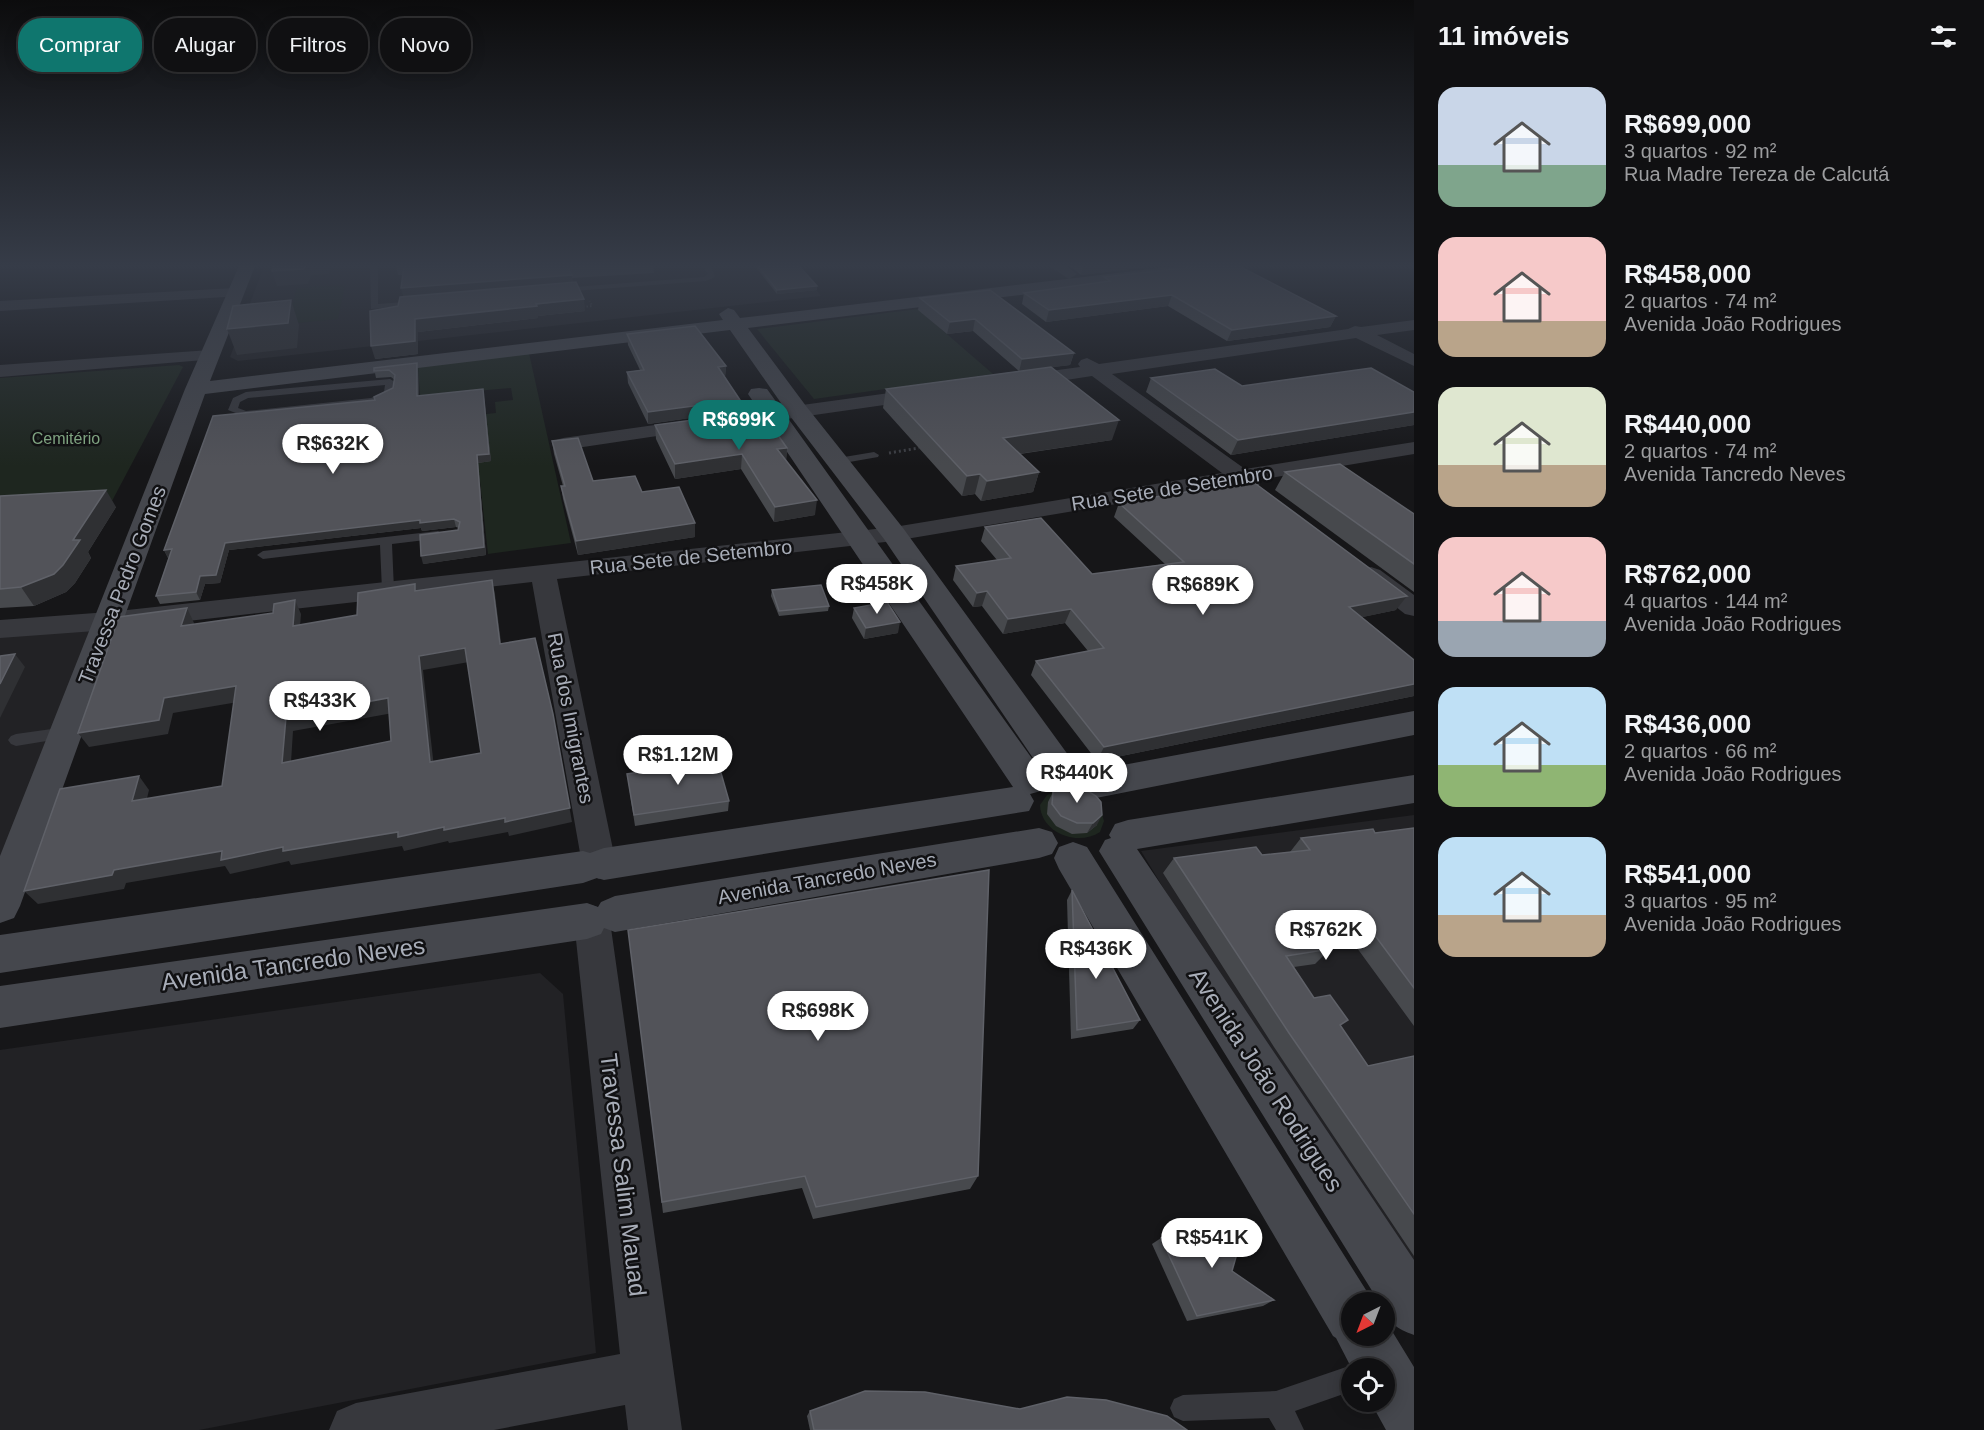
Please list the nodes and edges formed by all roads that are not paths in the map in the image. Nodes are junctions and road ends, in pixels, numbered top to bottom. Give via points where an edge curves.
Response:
1 (219, 333) edge
2 (646, 333) edge
3 (729, 333) edge
4 (1359, 333) joint
5 (597, 335) junction
6 (1068, 349) edge
7 (1414, 361) edge
8 (1096, 370) junction
9 (0, 371) edge
10 (202, 373) junction
11 (390, 374) junction
12 (1005, 383) edge
13 (947, 391) edge
14 (786, 413) junction
15 (563, 444) edge
16 (1414, 448) edge
17 (874, 455) road end
18 (838, 461) junction
19 (1240, 477) junction
20 (1267, 497) edge
21 (456, 533) edge
22 (894, 534) junction
23 (859, 538) junction
24 (387, 541) junction
25 (263, 555) dead end
26 (1359, 566) edge
27 (543, 573) junction
28 (388, 590) junction
29 (1414, 608) edge
30 (109, 621) junction
31 (0, 629) edge
32 (1414, 723) edge
33 (66, 733) junction
34 (16, 740) dead end
35 (1096, 783) junction
36 (1035, 785) junction
37 (1414, 789) edge
38 (1123, 843) junction
39 (1056, 850) junction
40 (595, 865) junction
41 (0, 906) edge
42 (598, 919) junction
43 (0, 954) edge
44 (0, 1007) edge
45 (1341, 1300) edge
46 (1414, 1308) edge
47 (648, 1374) junction
48 (1341, 1382) edge
49 (1395, 1390) edge
50 (1276, 1404) junction
51 (1183, 1408) dead end
52 (1414, 1420) edge
53 (356, 1430) edge
54 (655, 1430) edge
55 (1291, 1430) edge

1 - 10 street, Travessa Pedro Gomes
2 - 5 street
3 - 14 street
4 - 7 street
4 - 8 street
5 - 10 street
5 - 11 street
6 - 8 street
8 - 12 street
8 - 19 street
9 - 10 street
10 - 11 street
10 - 30 street, Travessa Pedro Gomes
11 - 11 lane via 389,393 373,401 246,414 233,410 236,400 246,395
13 - 14 street
14 - 15 street
14 - 18 street
14 - 23 street
16 - 19 street, Rua Sete de Setembro
17 - 18 lane
18 - 22 street
19 - 20 street
19 - 22 street, Rua Sete de Setembro
21 - 24 lane
22 - 23 street, Rua Sete de Setembro
22 - 36 street
23 - 27 street, Rua Sete de Setembro
23 - 36 street
24 - 25 lane
24 - 28 lane
26 - 29 street
27 - 28 street, Rua Sete de Setembro
27 - 40 street, Rua dos Imigrantes
28 - 30 street, Rua Sete de Setembro
30 - 31 street, Rua Sete de Setembro
30 - 33 street, Travessa Pedro Gomes
32 - 35 street
33 - 34 lane
33 - 41 street, Travessa Pedro Gomes
35 - 36 street
35 - 38 street via 1122,807 1128,821
36 - 39 street via 1017,815 1025,829
36 - 40 street
37 - 38 street
38 - 39 street via 1094,859
38 - 46 street, Avenida João Rodrigues
39 - 42 street, Avenida Tancredo Neves
39 - 45 street
40 - 42 street via 622,872 630,889 623,907
40 - 42 street via 567,879 563,896 570,912
40 - 43 street
42 - 44 street, Avenida Tancredo Neves
42 - 47 street, Travessa Salim Mauad
47 - 53 street
47 - 54 street, Travessa Salim Mauad
48 - 50 lane
49 - 52 street
50 - 51 lane
50 - 55 lane

